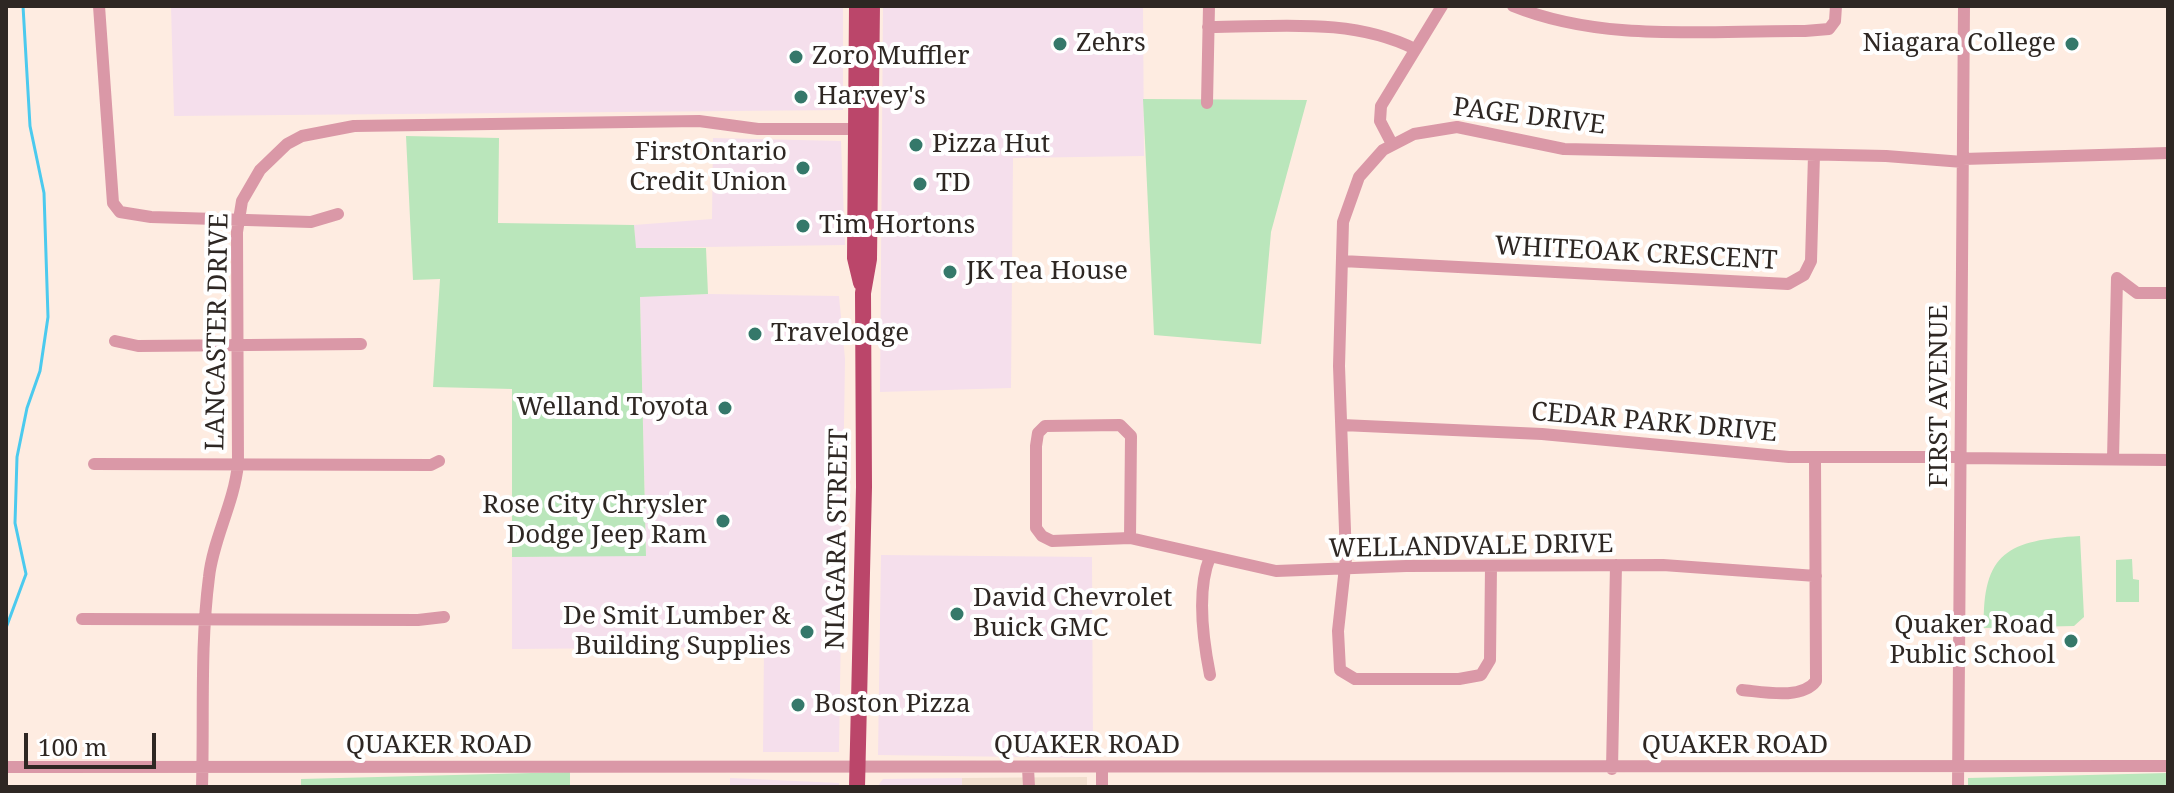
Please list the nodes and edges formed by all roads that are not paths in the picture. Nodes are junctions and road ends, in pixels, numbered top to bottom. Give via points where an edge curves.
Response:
1 (99, 6) edge
2 (857, 6) edge
3 (872, 6) edge
4 (1209, 6) edge
5 (1442, 6) edge
6 (1513, 6) edge
7 (1836, 6) edge
8 (1964, 6) edge
9 (1208, 27) junction
10 (1415, 49) junction
11 (1207, 103) dead end
12 (863, 129) junction
13 (1392, 144) junction
14 (2168, 153) edge
15 (1814, 155) junction
16 (1963, 160) junction
17 (338, 214) dead end
18 (239, 219) junction
19 (1342, 261) junction
20 (2168, 293) edge
21 (115, 341) dead end
22 (238, 344) junction
23 (361, 344) dead end
24 (1342, 425) junction
25 (1815, 458) junction
26 (1961, 458) junction
27 (2113, 459) junction
28 (2168, 460) edge
29 (439, 461) dead end
30 (94, 464) dead end
31 (238, 464) junction
32 (1130, 538) junction
33 (1210, 557) junction
34 (1616, 565) junction
35 (1491, 566) junction
36 (1344, 571) junction
37 (1816, 576) junction
38 (444, 617) dead end
39 (82, 619) dead end
40 (205, 619) junction
41 (1210, 675) dead end
42 (1742, 690) dead end
43 (2168, 766) edge
44 (6, 767) edge
45 (1102, 767) junction
46 (1958, 767) junction
47 (858, 768) junction
48 (1028, 768) junction
49 (203, 769) junction
50 (1612, 769) junction
51 (202, 787) edge
52 (857, 787) edge
53 (1029, 787) edge
54 (1102, 787) edge
55 (1958, 787) edge

1 - 18 street via 113,203 127,215
2 - 12 main road, NIAGARA STREET
3 - 12 main road, NIAGARA STREET
4 - 9 street
5 - 10 street
6 - 7 street via 1599,28 1818,31 1832,26
8 - 16 street, FIRST AVENUE
9 - 10 street via 1349,28 1375,32
9 - 11 street
10 - 13 street via 1381,106 1380,121
12 - 18 street, LANCASTER DRIVE via 758,129 699,121 354,126 287,144 252,181
12 - 47 main road, NIAGARA STREET via 855,258 863,293
13 - 15 street, PAGE DRIVE via 1425,130 1457,127 1556,149
13 - 19 street, PAGE DRIVE via 1369,164 1351,193 1343,222
14 - 16 street, PAGE DRIVE
15 - 16 street, PAGE DRIVE
15 - 19 street, WHITEOAK CRESCENT via 1811,261 1804,275 1788,284
16 - 26 street, FIRST AVENUE
17 - 18 street via 311,222
18 - 22 street, LANCASTER DRIVE
19 - 24 street, PAGE DRIVE
20 - 27 street via 2137,293 2117,278
21 - 22 street via 138,346
22 - 23 street
22 - 31 street, LANCASTER DRIVE
24 - 25 street, CEDAR PARK DRIVE via 1542,434
24 - 36 street, PAGE DRIVE
25 - 26 street, CEDAR PARK DRIVE
25 - 37 street
26 - 27 street, CEDAR PARK DRIVE
26 - 46 street, FIRST AVENUE
27 - 28 street, CEDAR PARK DRIVE
29 - 31 street
30 - 31 street
31 - 40 street, LANCASTER DRIVE via 235,495 209,573
32 - 32 street, WELLANDVALE DRIVE via 1131,436 1120,425 1045,426 1036,446 1036,528 1042,536 1052,541
32 - 33 street, WELLANDVALE DRIVE
33 - 36 street, WELLANDVALE DRIVE via 1276,571
33 - 41 street via 1205,569 1204,638
34 - 35 street, WELLANDVALE DRIVE
34 - 37 street, WELLANDVALE DRIVE
34 - 50 street
35 - 36 street, WELLANDVALE DRIVE
35 - 36 street, PAGE DRIVE via 1490,660 1481,675 1459,679 1355,679 1343,672 1337,646
37 - 42 street via 1814,684 1796,692
38 - 40 street
39 - 40 street
40 - 49 street, LANCASTER DRIVE
43 - 46 street, QUAKER ROAD
44 - 49 street, QUAKER ROAD
45 - 48 street, QUAKER ROAD
45 - 50 street, QUAKER ROAD
45 - 54 street
46 - 50 street, QUAKER ROAD
46 - 55 street, FIRST AVENUE
47 - 48 street, QUAKER ROAD
47 - 49 street, QUAKER ROAD
47 - 52 main road, NIAGARA STREET
48 - 53 street
49 - 51 street, LANCASTER DRIVE

